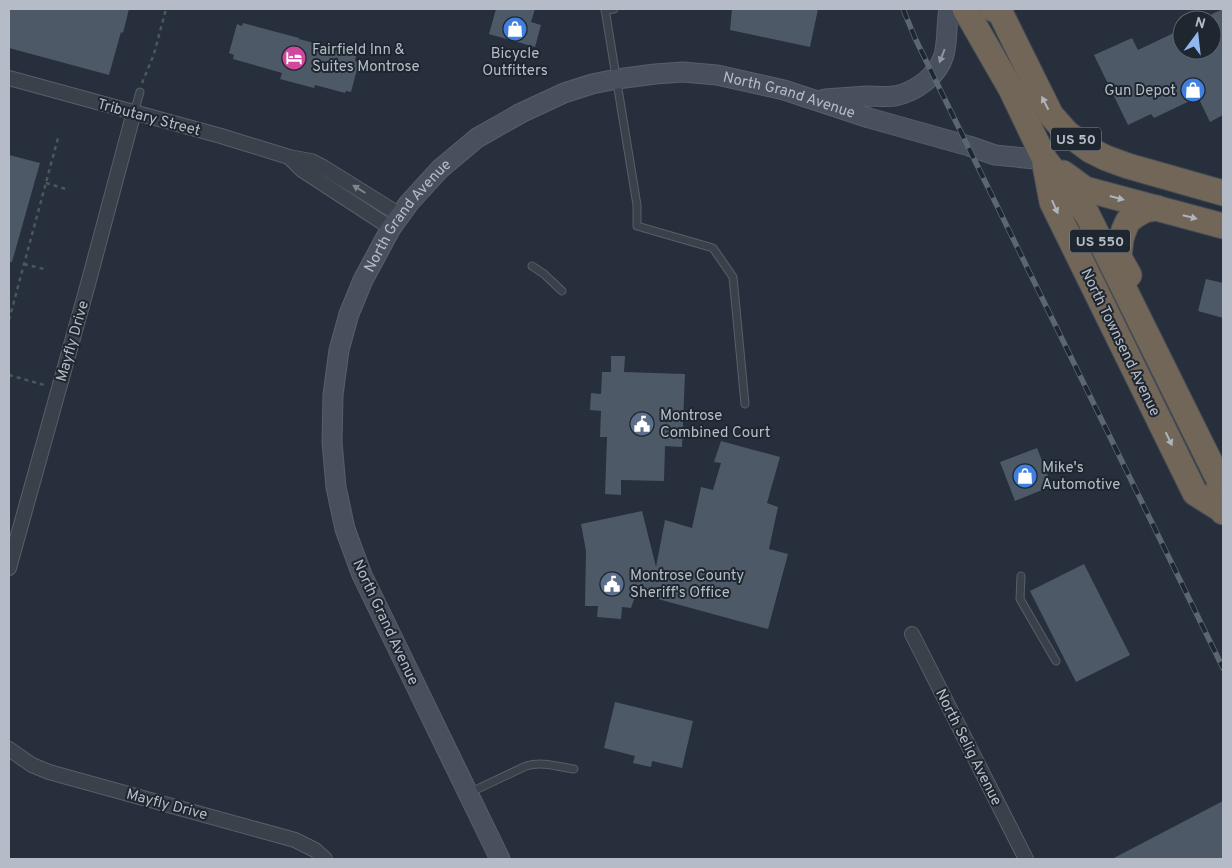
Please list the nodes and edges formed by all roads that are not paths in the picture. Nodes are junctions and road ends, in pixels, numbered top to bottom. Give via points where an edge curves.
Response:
1 (605, 9) edge
2 (614, 9) edge
3 (949, 9) edge
4 (965, 9) edge
5 (993, 9) edge
6 (9, 78) edge
7 (617, 79) junction
8 (140, 92) road end
9 (816, 100) junction
10 (134, 112) junction
11 (1045, 160) junction
12 (1223, 193) edge
13 (1223, 198) edge
14 (1157, 208) junction
15 (396, 222) junction
16 (1223, 226) edge
17 (532, 266) dead end
18 (562, 291) dead end
19 (1169, 379) junction
20 (745, 404) dead end
21 (1223, 510) edge
22 (9, 568) edge
23 (1020, 576) dead end
24 (912, 634) dead end
25 (1056, 661) dead end
26 (9, 749) edge
27 (574, 769) dead end
28 (468, 793) junction
29 (325, 859) edge
30 (500, 859) edge
31 (1026, 859) edge

1 - 2 lane
1 - 7 lane
3 -> 9 street via 943,57 933,75 910,91 894,96
4 - 11 highway, North Townsend Avenue / US 50 via 1011,89
12 -> 5 highway, US 50 via 1106,158 1067,133 1051,115 1000,12
6 - 10 street, Tributary Street
7 - 9 street, North Grand Avenue via 682,72 784,90
7 - 15 street, North Grand Avenue via 564,94 477,138 440,169
7 - 20 lane via 638,205 637,226 713,248 733,276
8 - 10 lane
9 - 11 street, North Grand Avenue via 995,155
10 - 15 street, Tributary Street via 289,157 302,170
10 - 22 street, Mayfly Drive
11 - 13 highway, US 50
11 -> 14 highway, US 50 via 1085,190
11 - 19 highway, North Townsend Avenue / US 550 via 1087,214
11 -> 21 highway, North Townsend Avenue / US 550 via 1052,202 1195,493
14 -> 16 highway, US 50
14 - 19 highway via 1136,214 1128,221 1119,257 1169,354
15 - 28 street, North Grand Avenue via 363,280 339,350 332,395 336,486 345,529 362,575
17 - 18 lane
19 - 21 highway, North Townsend Avenue / US 550 via 1219,480
23 - 25 lane via 1020,599
24 - 31 street, North Selig Avenue
26 - 29 street, Mayfly Drive via 32,765 50,772 295,840
27 - 28 lane via 532,764
28 - 30 street, North Grand Avenue

